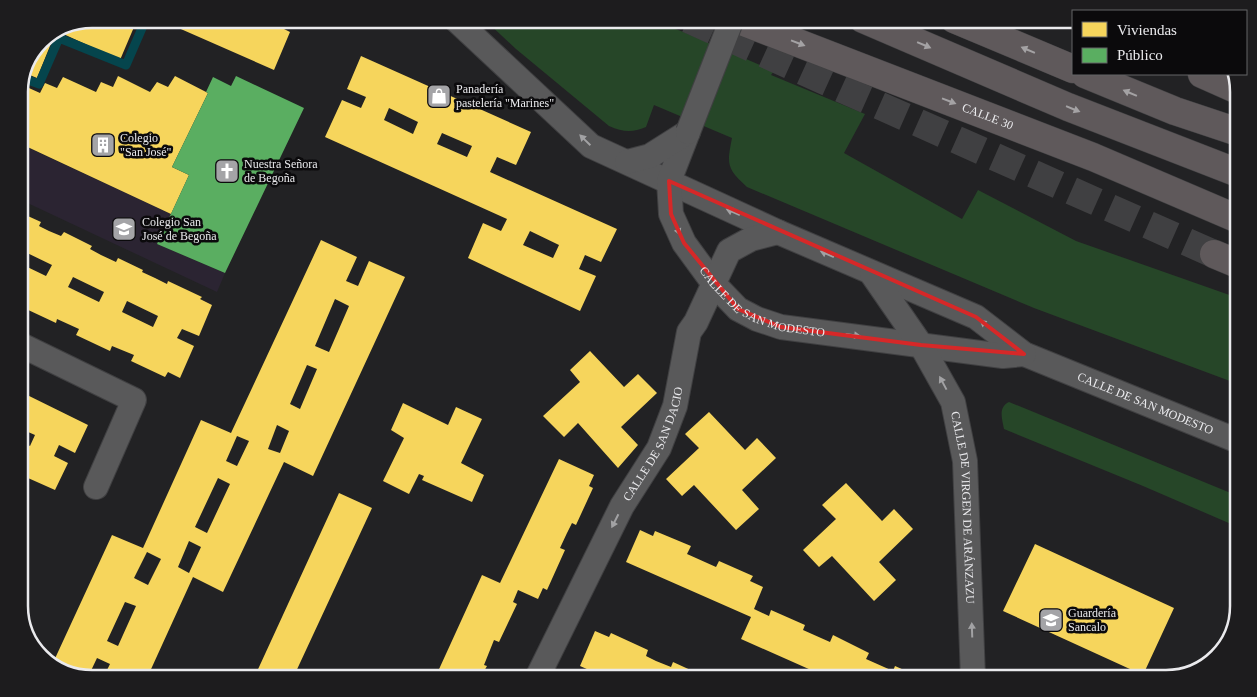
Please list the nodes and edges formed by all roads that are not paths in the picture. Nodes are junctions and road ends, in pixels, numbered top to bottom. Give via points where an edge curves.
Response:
1 (465, 28) edge
2 (730, 28) edge
3 (757, 28) edge
4 (884, 28) edge
5 (975, 28) edge
6 (1072, 69) edge
7 (1087, 75) edge
8 (1205, 75) edge
9 (1206, 75) edge
10 (1228, 83) edge
11 (1229, 86) edge
12 (1175, 111) junction
13 (1229, 129) edge
14 (688, 132) junction
15 (1229, 136) edge
16 (1093, 157) junction
17 (628, 162) junction
18 (1229, 170) edge
19 (670, 181) junction
20 (1229, 207) edge
21 (1229, 215) edge
22 (778, 232) junction
23 (872, 274) junction
24 (714, 284) junction
25 (921, 345) junction
26 (28, 348) edge
27 (1024, 354) junction
28 (1230, 438) edge
29 (96, 487) dead end
30 (541, 670) edge
31 (973, 670) edge

17 -> 1 street, CALLE DE SAN MODESTO via 591,146
2 - 14 street, bridge
3 -> 16 highway, CALLE 30
4 -> 18 highway via 1068,107
6 -> 5 highway
12 -> 7 highway
8 - 11 highway
9 - 10 highway
12 - 13 highway
12 - 15 highway
14 - 17 street via 650,156
14 - 19 street
16 - 20 highway
16 - 21 highway, CALLE 30
17 - 19 street, CALLE DE SAN MODESTO
22 -> 19 street, CALLE DE SAN MODESTO
19 -> 24 street, CALLE DE SAN MODESTO via 671,214 684,243
23 -> 22 street, CALLE DE SAN MODESTO
22 - 24 street, CALLE DE SAN DACIO via 751,238 729,251
23 - 25 street
27 -> 23 street, CALLE DE SAN MODESTO via 976,317
24 -> 25 street, CALLE DE SAN MODESTO via 738,309 757,319 781,326
24 -> 30 street, CALLE DE SAN DACIO via 689,332 675,406 659,448 622,506
25 - 27 street, CALLE DE SAN MODESTO via 1003,356
31 -> 25 street, CALLE DE VIRGEN DE ARÁNZAZU via 965,461 953,402
26 - 29 street via 134,400
27 - 28 street, CALLE DE SAN MODESTO

